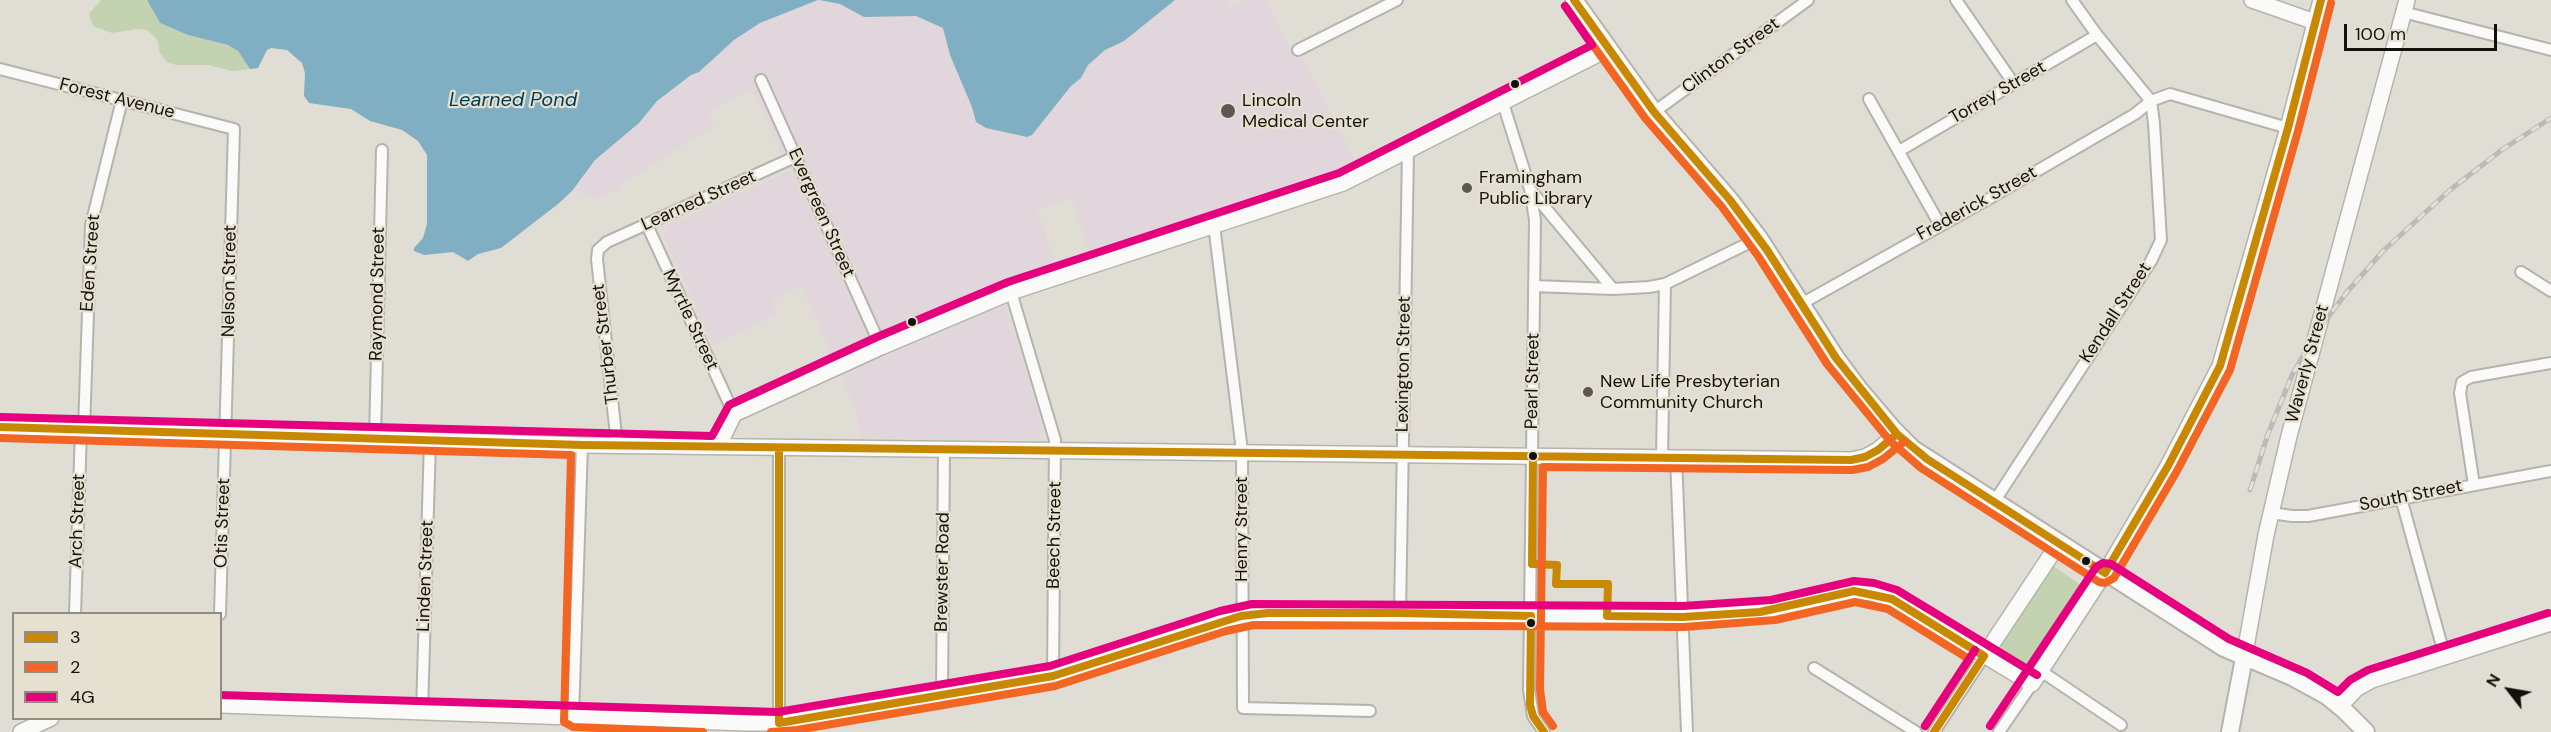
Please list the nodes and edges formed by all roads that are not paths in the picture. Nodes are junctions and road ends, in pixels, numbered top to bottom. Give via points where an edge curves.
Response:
1 (1397, 0) edge
2 (1574, 0) edge
3 (1808, 0) edge
4 (1956, 0) edge
5 (2072, 0) edge
6 (2252, 0) edge
7 (2321, 0) edge
8 (2405, 6) edge
9 (2315, 22) junction
10 (2097, 35) junction
11 (1608, 49) junction
12 (1298, 50) dead end
13 (2551, 50) edge
14 (0, 69) edge
15 (761, 80) dead end
16 (2014, 84) junction
17 (1869, 99) dead end
18 (122, 100) junction
19 (2151, 101) junction
20 (1503, 103) junction
21 (1654, 112) junction
22 (2288, 128) junction
23 (234, 129) joint
24 (382, 150) dead end
25 (1408, 151) junction
26 (1899, 151) junction
27 (795, 157) junction
28 (1530, 189) junction
29 (647, 225) junction
30 (1214, 225) junction
31 (1940, 225) junction
32 (1759, 238) junction
33 (602, 245) joint
34 (2521, 272) dead end
35 (1665, 284) junction
36 (1534, 286) junction
37 (1613, 289) junction
38 (2551, 291) edge
39 (1011, 292) junction
40 (1801, 304) junction
41 (881, 347) junction
42 (2551, 363) edge
43 (734, 414) junction
44 (0, 427) edge
45 (82, 429) junction
46 (226, 433) junction
47 (1897, 434) junction
48 (375, 438) junction
49 (430, 440) junction
50 (582, 445) junction
51 (617, 445) junction
52 (718, 447) junction
53 (779, 448) junction
54 (944, 451) junction
55 (1056, 451) junction
56 (1242, 451) junction
57 (1402, 454) junction
58 (1533, 456) junction
59 (1669, 457) junction
60 (2551, 471) edge
61 (2474, 485) junction
62 (2401, 498) junction
63 (1994, 502) junction
64 (2271, 513) junction
65 (2059, 543) junction
66 (2105, 573) junction
67 (75, 612) edge
68 (220, 612) edge
69 (1400, 614) junction
70 (1241, 616) junction
71 (1531, 616) junction
72 (1683, 617) junction
73 (2551, 623) edge
74 (1984, 656) junction
75 (2445, 657) junction
76 (2244, 658) junction
77 (1814, 668) dead end
78 (2041, 671) junction
79 (1053, 676) junction
80 (2032, 684) junction
81 (942, 694) junction
82 (222, 705) edge
83 (2340, 706) junction
84 (1370, 711) dead end
85 (422, 712) junction
86 (573, 717) junction
87 (47, 720) edge
88 (779, 723) junction
89 (2121, 725) dead end
90 (21, 732) edge
91 (1544, 732) edge
92 (1687, 732) edge
93 (1916, 732) edge
94 (1934, 732) edge
95 (1999, 732) edge
96 (2230, 732) edge
97 (2366, 732) edge

1 - 12 street
2 - 11 main road
3 - 21 street, Clinton Street
4 - 16 street
5 - 10 street
6 - 9 street
7 - 9 street
8 - 13 street
8 - 64 street, Waverly Street via 2307,365
9 - 22 street
10 - 16 street, Torrey Street
10 - 19 street
11 - 20 street
11 - 21 main road
14 - 18 street, Forest Avenue
15 - 27 street, Evergreen Street
16 - 26 street, Torrey Street
17 - 26 street
18 - 23 street, Forest Avenue
18 - 45 street, Eden Street via 91,225
19 - 22 street via 2170,94
19 - 31 street, Frederick Street via 2135,114
19 - 63 street, Kendall Street via 2161,229 2158,250
20 - 25 street
20 - 28 street, Pearl Street
21 - 32 main road
22 - 66 street via 2220,366 2168,466
23 - 46 street, Nelson Street
24 - 48 street, Raymond Street
25 - 30 street via 1324,190
25 - 57 street, Lexington Street
26 - 31 street
27 - 29 street, Learned Street
27 - 41 street, Evergreen Street
28 - 36 street, Pearl Street via 1535,220
28 - 37 street
29 - 33 street, Learned Street
29 - 43 street, Myrtle Street
30 - 39 street
30 - 56 street, Henry Street
31 - 40 street, Frederick Street
32 - 35 street
32 - 40 main road
33 - 51 street, Thurber Street via 597,260
34 - 38 street
35 - 37 street
35 - 59 street
36 - 37 street
36 - 58 street, Pearl Street
39 - 41 street
39 - 55 street, Beech Street via 1053,428
40 - 47 main road via 1836,358
41 - 43 street
42 - 61 street via 2471,377 2462,382 2460,393
43 - 52 street
44 - 45 street
45 - 46 street
45 - 67 street, Arch Street
46 - 48 street
46 - 68 street, Otis Street
47 - 59 street via 1878,450 1851,460
47 - 63 main road via 1927,459
48 - 49 street
49 - 50 street
49 - 85 street, Linden Street
50 - 51 street
50 - 86 street
51 - 52 street
52 - 53 street
53 - 54 street
53 - 88 street
54 - 55 street
54 - 81 street, Brewster Road
55 - 56 street
55 - 79 street, Beech Street
56 - 57 street
56 - 70 street, Henry Street
57 - 58 street
57 - 69 street, Lexington Street
58 - 59 street
58 - 71 street, Pearl Street
59 - 72 street
60 - 61 street, South Street
61 - 62 street, South Street
62 - 64 street, South Street via 2304,516
62 - 75 street
63 - 65 main road
64 - 76 street, Waverly Street
65 - 66 main road
65 - 74 street
66 - 76 main road
66 - 78 street
69 - 70 street
69 - 71 street
70 - 79 street
70 - 84 street, Henry Street via 1243,708
71 - 72 street
71 - 91 street, Pearl Street via 1530,705
72 - 74 street via 1760,612 1840,593 1872,593 1903,605
72 - 92 street
73 - 75 street
74 - 80 street
74 - 94 street
75 - 83 street via 2363,684
76 - 83 main road via 2302,682
76 - 96 main road, Waverly Street
77 - 93 street
78 - 80 street
78 - 89 street
79 - 81 street
80 - 95 street
81 - 88 street
82 - 85 street
83 - 97 main road
85 - 86 street
86 - 88 street
87 - 90 street

